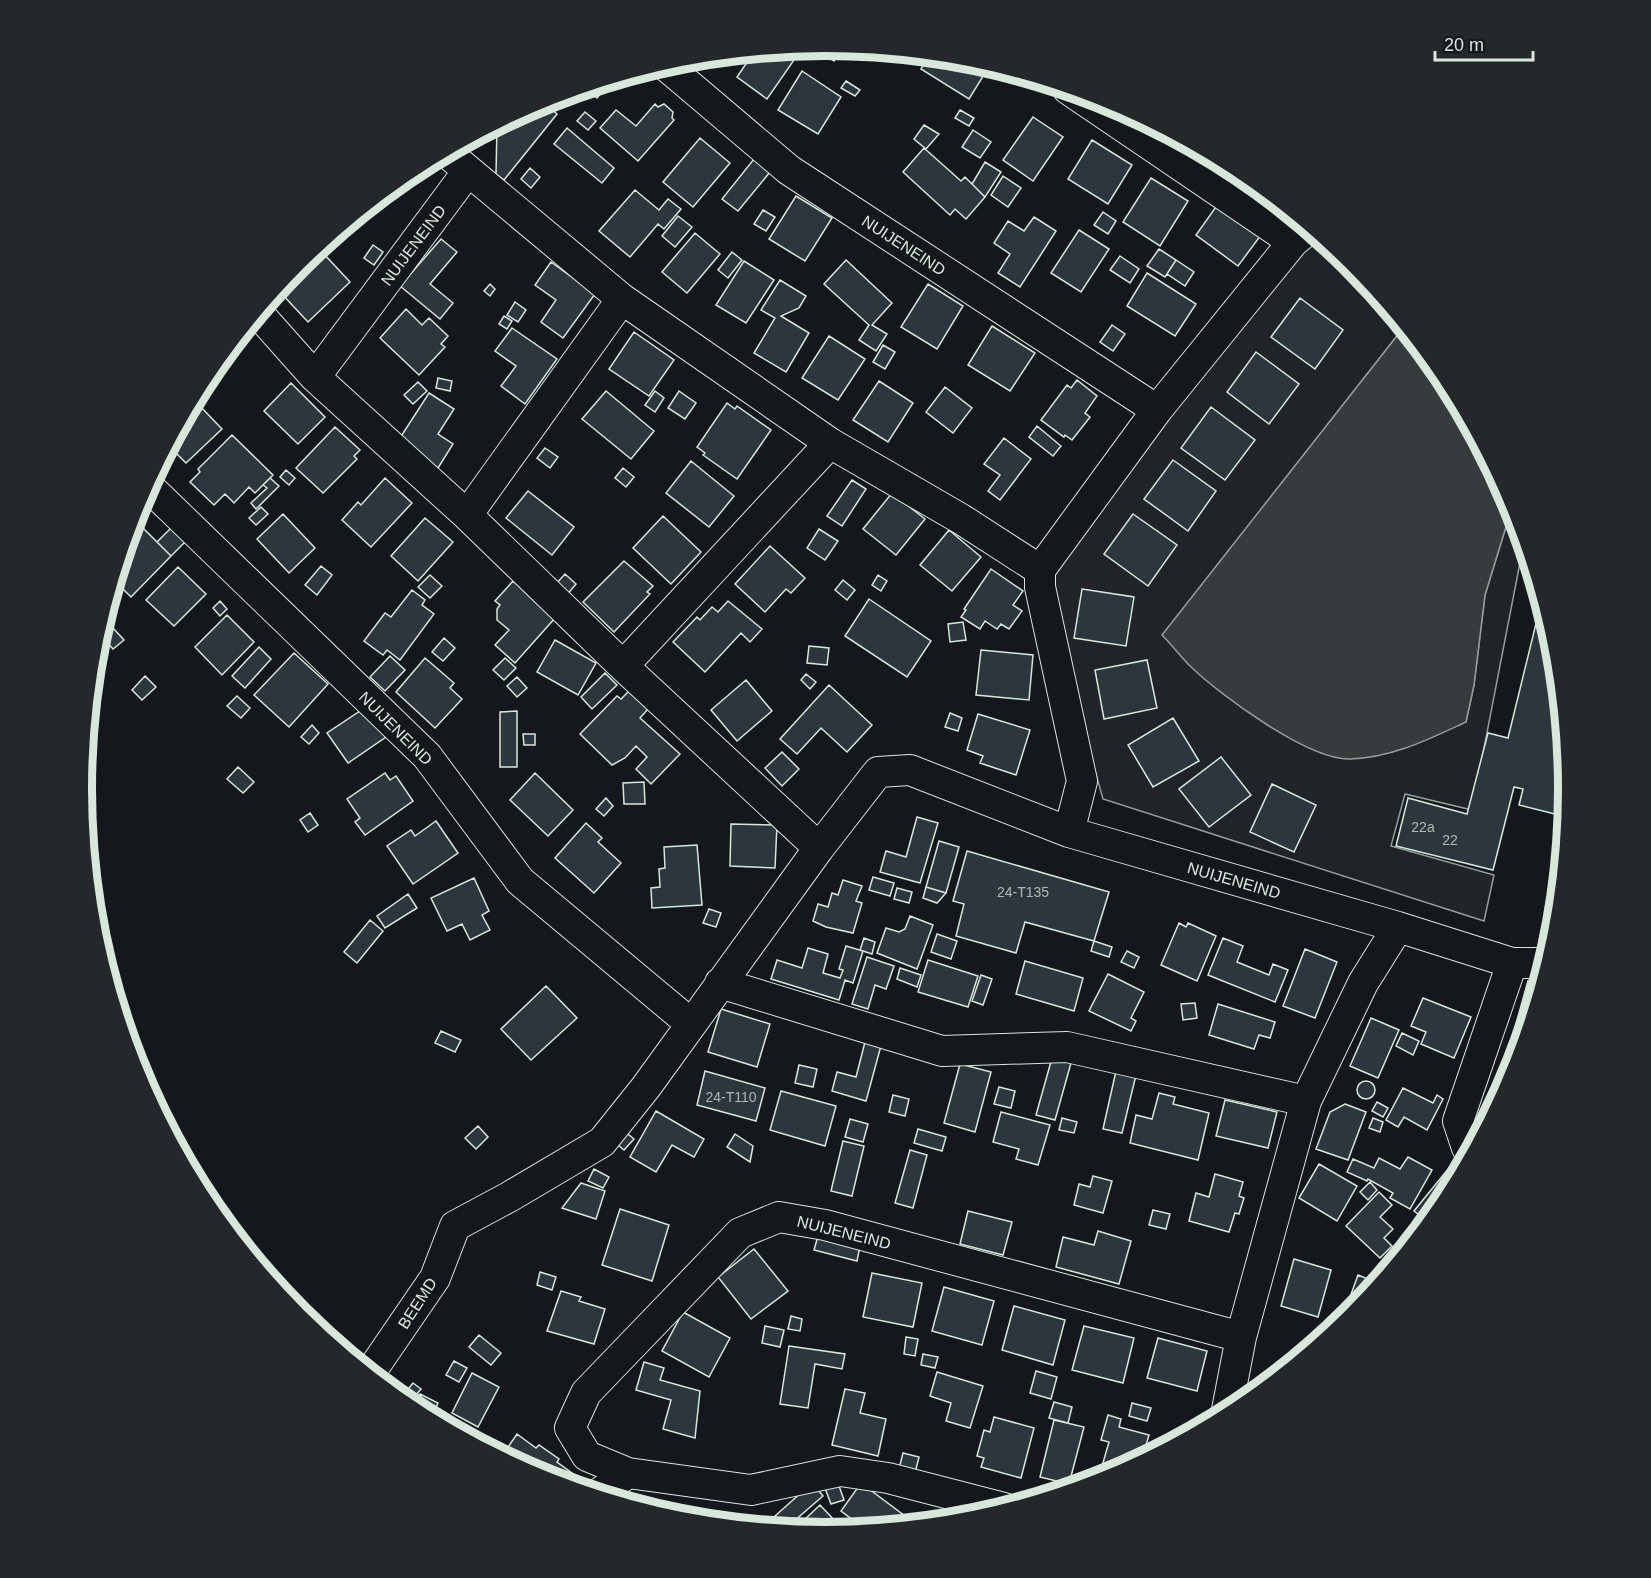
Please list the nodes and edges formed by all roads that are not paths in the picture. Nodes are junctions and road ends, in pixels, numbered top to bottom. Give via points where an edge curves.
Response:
1 (673, 72) edge
2 (1099, 108) edge
3 (457, 162) edge
4 (1301, 235) edge
5 (622, 299) junction
6 (263, 319) edge
7 (315, 377) junction
8 (1157, 410) junction
9 (830, 443) junction
10 (155, 493) edge
11 (466, 515) junction
12 (1040, 570) junction
13 (623, 666) junction
14 (1069, 832) junction
15 (819, 848) junction
16 (1398, 927) junction
17 (1512, 963) junction
18 (1538, 963) edge
19 (720, 983) junction
20 (690, 1023) junction
21 (1306, 1101) junction
22 (1466, 1146) edge
23 (484, 1211) joint
24 (1241, 1337) junction
25 (374, 1367) edge
26 (1229, 1402) edge
27 (628, 1473) junction
28 (606, 1489) edge
29 (986, 1504) edge

1 - 8 street, NUIJENEIND via 789,170
2 - 4 street
3 - 5 street, NUIJENEIND
3 - 7 street, NUIJENEIND
4 - 8 street
5 - 9 street, NUIJENEIND
5 - 11 street
6 - 7 street
7 - 11 street
8 - 12 street
9 - 12 street, NUIJENEIND
9 - 13 street
10 - 20 street, NUIJENEIND via 427,756 520,880
11 - 13 street
12 - 14 street via 1040,587 1082,782
13 - 15 street
14 - 15 street, NUIJENEIND via 910,770 878,772
14 - 16 street, NUIJENEIND
15 - 19 street, NUIJENEIND
16 - 17 street, NUIJENEIND
16 - 21 street via 1363,983
17 - 18 street, NUIJENEIND
17 - 22 street via 1458,1121
19 - 20 street, NUIJENEIND
19 - 21 street via 942,1051 1067,1047
20 - 23 street, NUIJENEIND via 602,1142
21 - 24 street
23 - 25 street, BEEMD via 455,1226 435,1278
24 - 26 street
24 - 27 street, NUIJENEIND via 825,1225 779,1217 740,1233 586,1393 570,1428 587,1456
27 - 28 street
27 - 29 street, NUIJENEIND via 751,1490 840,1471 888,1478

